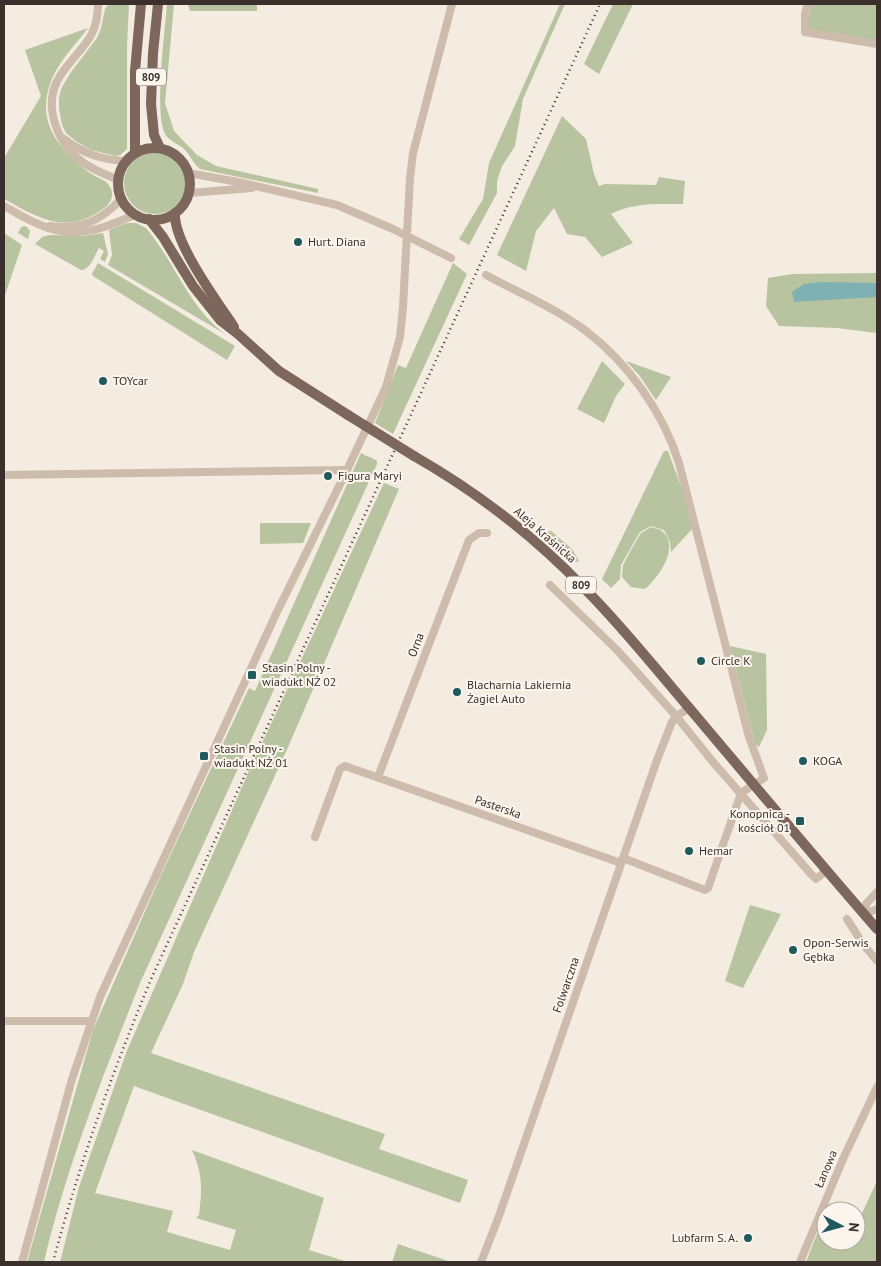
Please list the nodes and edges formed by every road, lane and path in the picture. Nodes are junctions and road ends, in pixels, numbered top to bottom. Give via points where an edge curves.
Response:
1 (98, 4) edge
2 (141, 4) edge
3 (158, 4) edge
4 (452, 4) edge
5 (808, 4) edge
6 (877, 44) edge
7 (62, 136) junction
8 (160, 148) junction
9 (135, 153) junction
10 (126, 161) junction
11 (188, 173) junction
12 (119, 180) junction
13 (258, 188) junction
14 (189, 193) junction
15 (122, 198) junction
16 (4, 206) edge
17 (175, 212) junction
18 (136, 214) junction
19 (149, 219) junction
20 (38, 225) junction
21 (407, 236) junction
22 (451, 258) dead end
23 (486, 275) dead end
24 (238, 334) junction
25 (347, 470) junction
26 (4, 476) edge
27 (487, 533) dead end
28 (550, 585) dead end
29 (690, 708) junction
30 (676, 716) junction
31 (378, 777) junction
32 (754, 784) junction
33 (742, 793) junction
34 (315, 837) dead end
35 (622, 861) junction
36 (827, 870) junction
37 (877, 892) edge
38 (877, 909) edge
39 (864, 914) junction
40 (847, 919) dead end
41 (877, 929) edge
42 (877, 961) edge
43 (4, 1021) edge
44 (91, 1021) junction
45 (877, 1087) edge
46 (22, 1262) edge
47 (481, 1262) edge
48 (800, 1262) edge

1 - 7 street via 93,32 55,86 53,113
2 - 9 main road, 809 via 135,71
3 - 8 main road, 809 via 151,104 153,131
4 - 21 street via 413,153
5 - 6 street via 805,32
7 - 10 street via 90,155
7 - 12 street via 66,146 83,162
8 - 9 main road
8 - 11 main road via 178,157
9 - 10 main road
10 - 12 main road
11 - 13 street
11 - 14 main road
12 - 15 main road
13 - 14 street
13 - 21 street via 337,205
14 - 17 main road
15 - 18 main road
15 - 20 street via 102,216 86,224
16 - 20 street
17 - 19 main road
17 - 24 main road, 809 via 187,252
18 - 19 main road
18 - 20 street via 108,226 75,233
19 - 24 main road, 809 via 203,299 220,320
21 - 22 street
21 - 25 street via 400,337 393,365 381,399
23 - 32 street via 547,307 607,348 637,382 654,408 675,449 748,737 764,778
24 - 29 main road, Aleja Kraśnicka / 809, bridge via 279,371 483,500 545,550 607,612
25 - 26 street
25 - 44 street via 276,614
27 - 31 street, Orna via 468,540
28 - 30 street via 617,650
29 - 30 street
29 - 32 main road, Aleja Kraśnicka / 809
30 - 33 street
30 - 35 street, Folwarczna
31 - 34 street, Pasterska via 345,766 340,770
31 - 35 street, Pasterska
32 - 33 street
32 - 36 main road, 809
33 - 35 street, Pasterska via 705,890
33 - 36 street via 816,879
35 - 47 street, Folwarczna
36 - 39 main road, 809
37 - 39 street via 866,904
38 - 39 street
39 - 41 main road, 809
40 - 42 street
43 - 44 street
44 - 46 street via 72,1078
45 - 48 street, Łanowa

